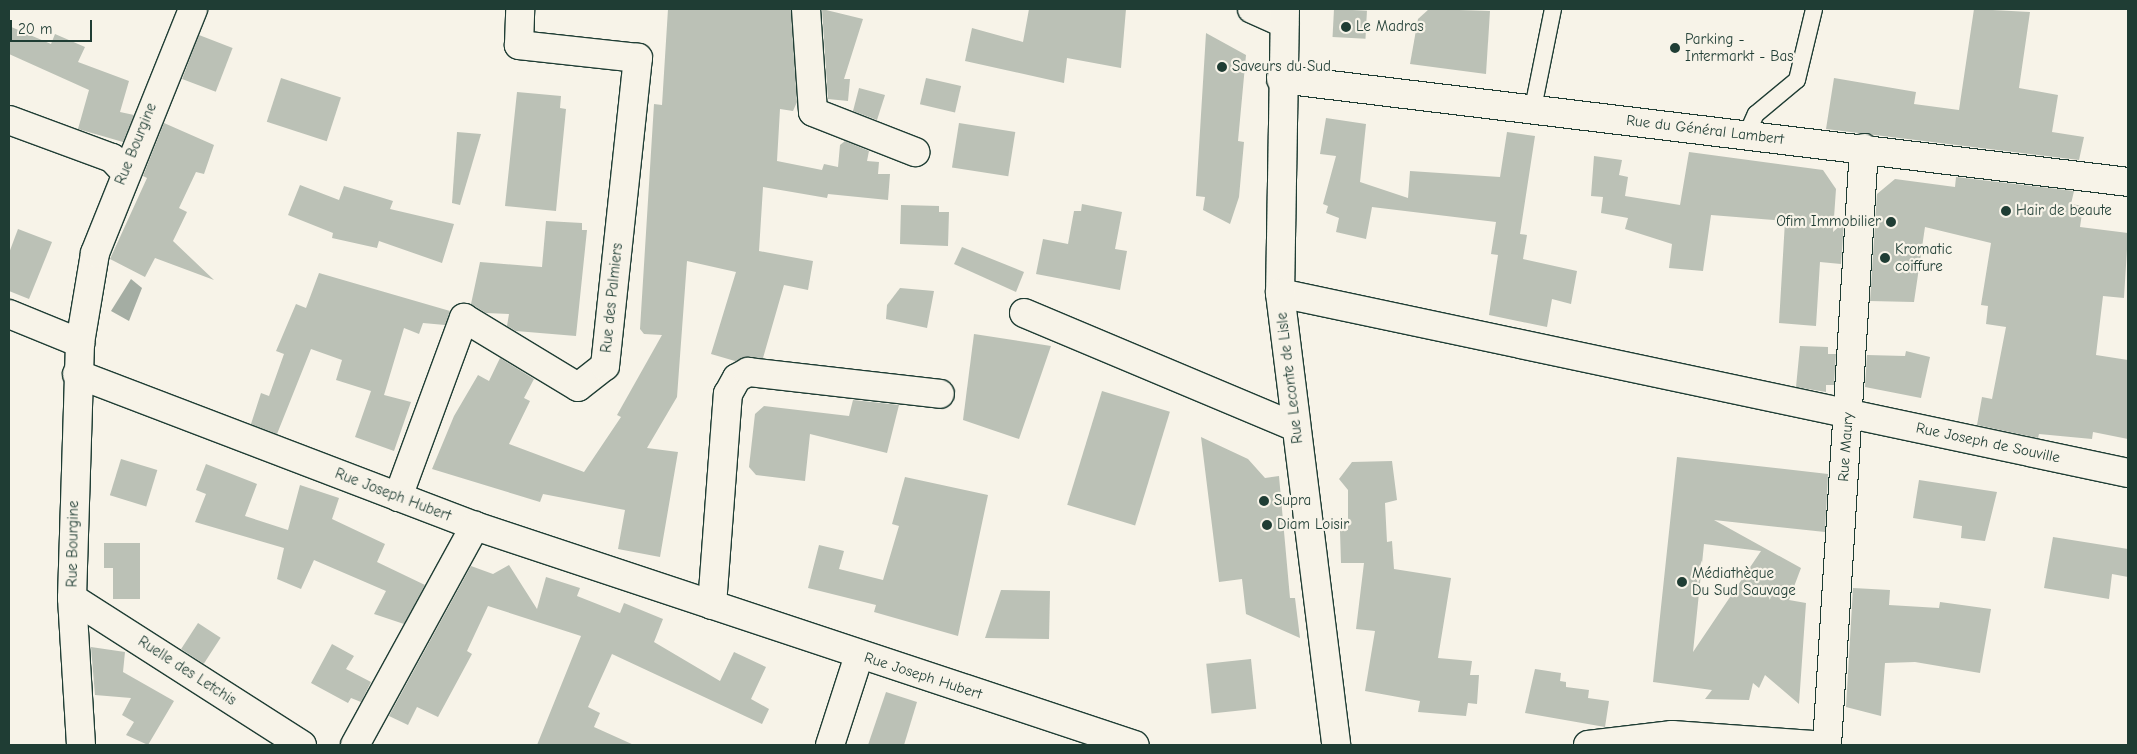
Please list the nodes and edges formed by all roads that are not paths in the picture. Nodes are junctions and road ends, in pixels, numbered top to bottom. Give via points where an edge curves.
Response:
1 (193, 9) edge
2 (520, 9) edge
3 (806, 9) edge
4 (1252, 9) edge
5 (1553, 9) edge
6 (1814, 9) edge
7 (1284, 16) edge
8 (1281, 79) junction
9 (1533, 108) junction
10 (9, 120) edge
11 (1746, 136) junction
12 (1864, 148) junction
13 (914, 152) dead end
14 (124, 172) junction
15 (2128, 182) edge
16 (1280, 293) junction
17 (1024, 313) dead end
18 (9, 314) edge
19 (80, 343) junction
20 (77, 374) junction
21 (940, 394) dead end
22 (1848, 414) junction
23 (1295, 427) junction
24 (2128, 472) edge
25 (398, 497) junction
26 (475, 526) junction
27 (72, 598) junction
28 (712, 605) junction
29 (858, 655) junction
30 (81, 745) edge
31 (302, 745) edge
32 (355, 745) edge
33 (830, 745) edge
34 (1135, 745) edge
35 (1336, 745) edge
36 (1588, 745) edge
37 (1813, 745) edge
38 (1827, 745) edge

1 - 14 street, Rue Bourgine
2 - 25 street, Rue des Palmiers via 519,45 638,58 605,366 578,386 464,318
3 - 13 street via 813,112
4 - 7 street
5 - 9 lane
6 - 11 lane via 1796,80 1756,114
7 - 8 street, Rue Leconte de Lisle
8 - 9 street, Rue du Général Lambert
8 - 16 street, Rue Leconte de Lisle
9 - 11 street, Rue du Général Lambert
10 - 14 street via 112,158
11 - 12 street, Rue du Général Lambert
12 - 15 street, Rue du Général Lambert
12 - 22 street, Rue Maury
14 - 19 street, Rue Bourgine via 95,253
16 - 22 street, Rue Joseph de Souville
16 - 23 street, Rue Leconte de Lisle
17 - 23 street
18 - 19 street
19 - 20 street, Rue Bourgine
20 - 25 street, Rue Joseph Hubert
20 - 27 street, Rue Bourgine
21 - 28 street via 748,372 737,378 728,394
22 - 24 street, Rue Joseph de Souville
22 - 38 street, Rue Maury
23 - 35 street, Rue Leconte de Lisle
25 - 26 street, Rue Joseph Hubert
26 - 28 street, Rue Joseph Hubert
26 - 32 street
27 - 30 street, Rue Bourgine
27 - 31 street, Ruelle des Letchis
28 - 29 street, Rue Joseph Hubert
29 - 33 street
29 - 34 street, Rue Joseph Hubert
36 - 37 street via 1672,735

